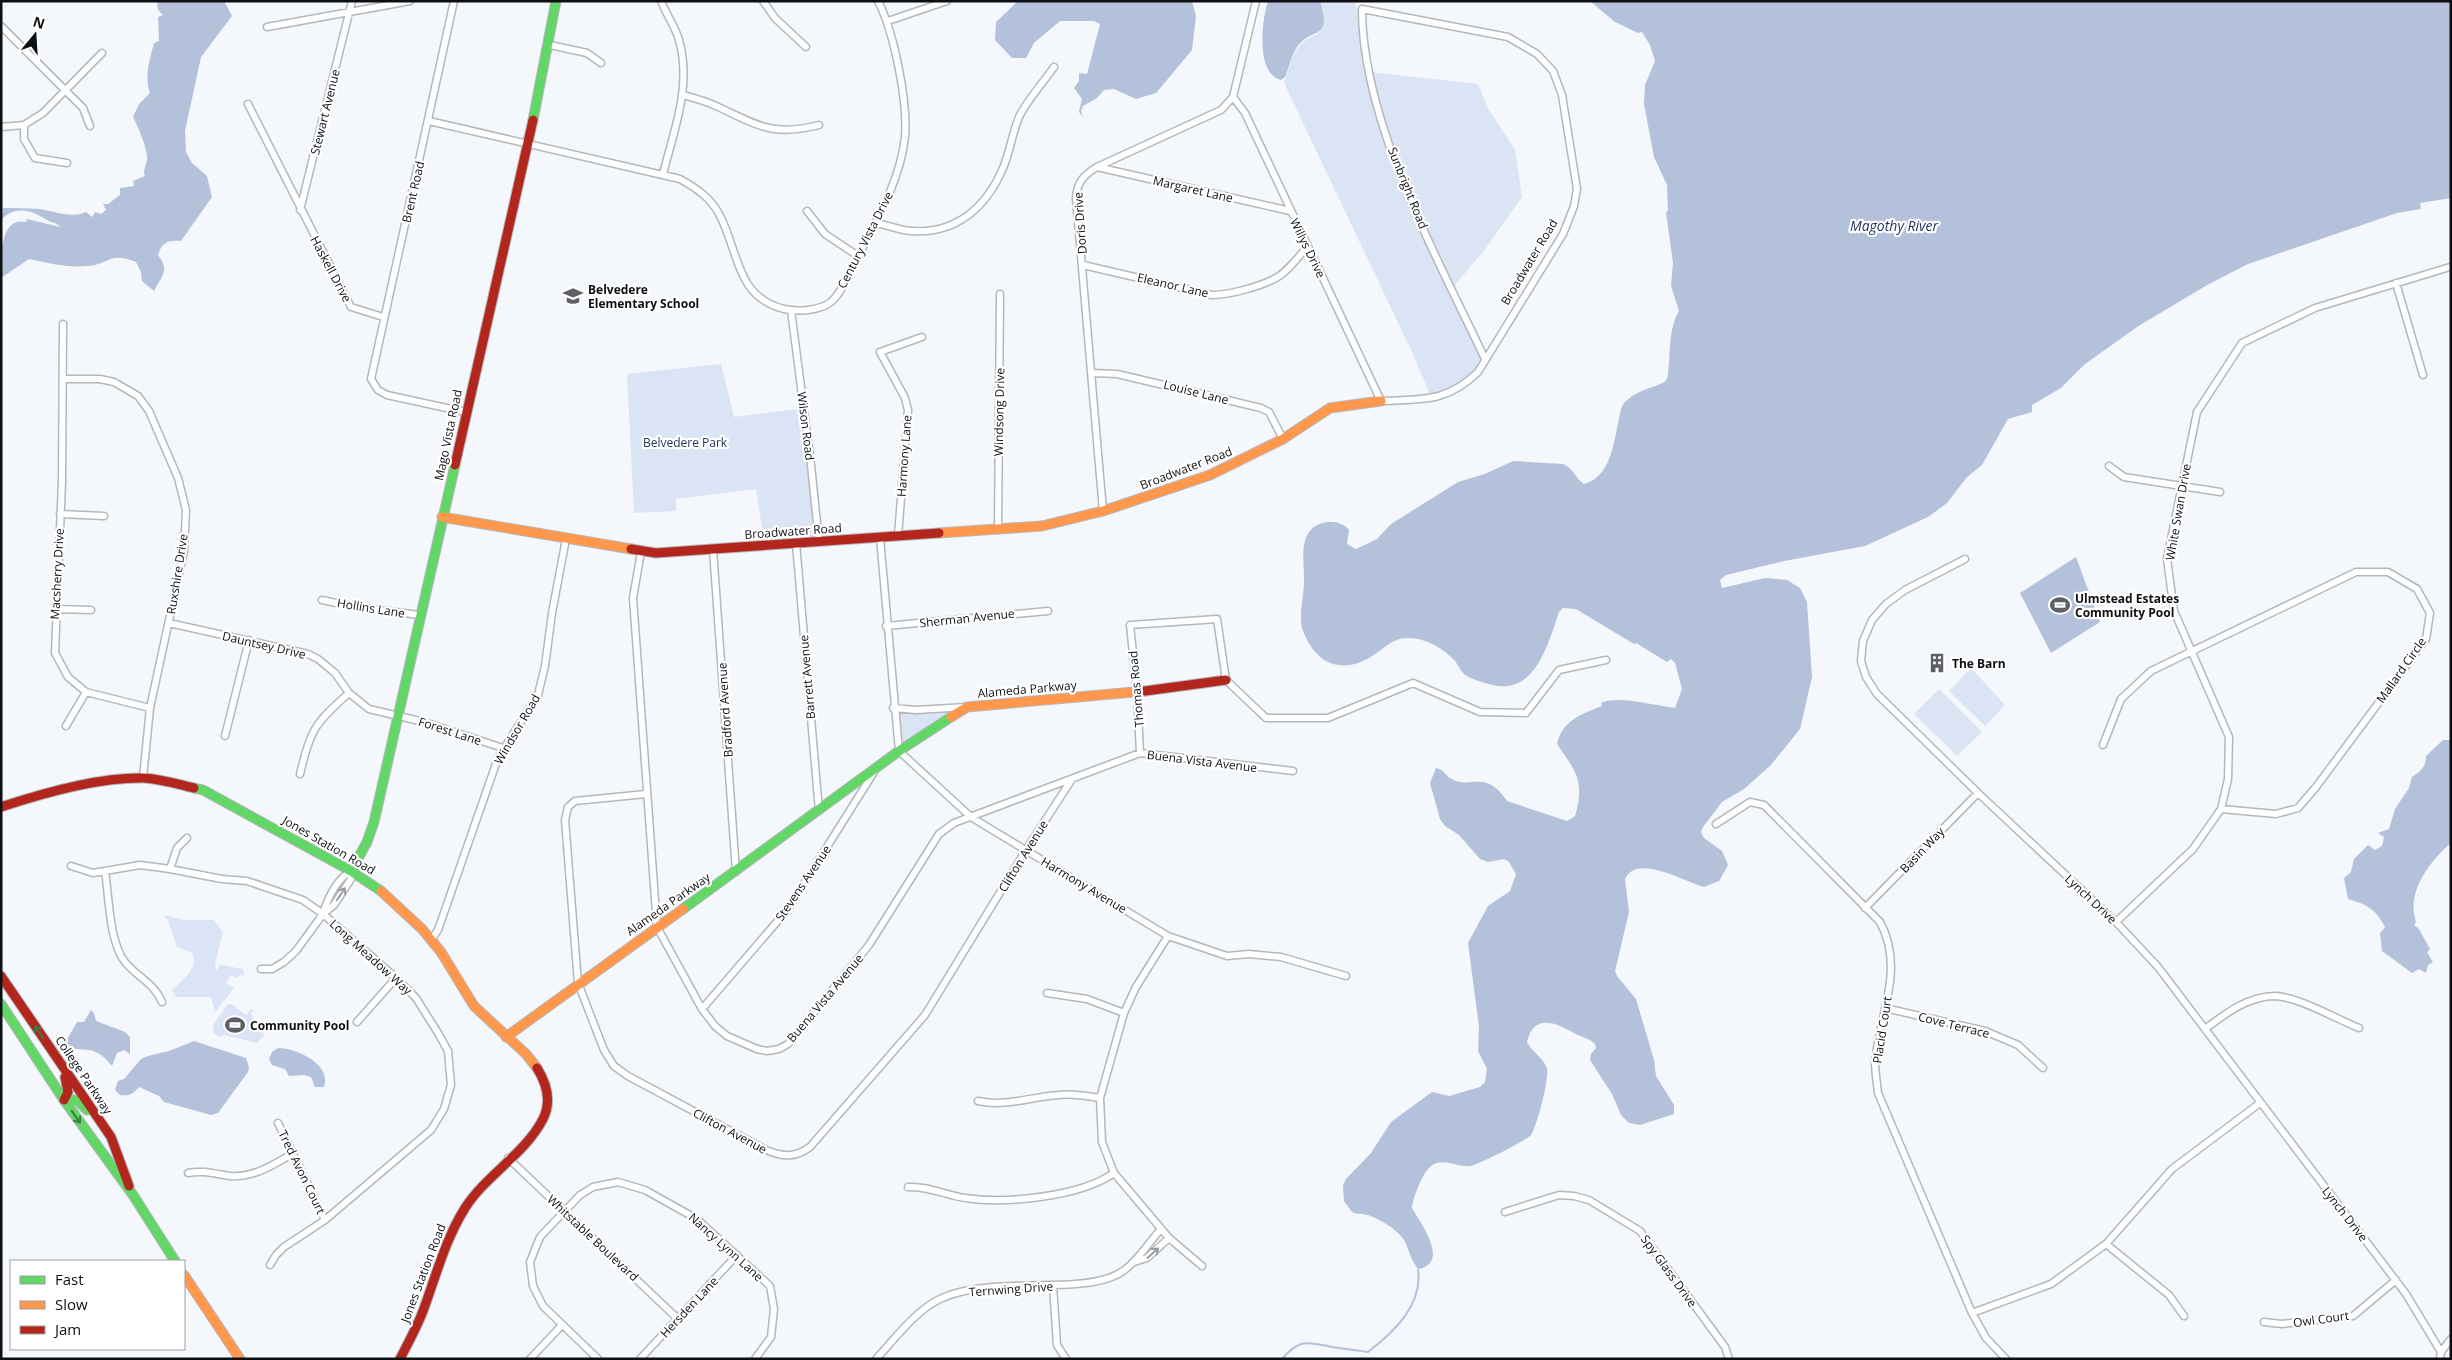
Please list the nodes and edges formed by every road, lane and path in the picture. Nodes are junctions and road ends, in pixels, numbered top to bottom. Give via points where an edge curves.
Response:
1 (352, 1) edge
2 (410, 1) edge
3 (454, 1) edge
4 (556, 1) edge
5 (661, 1) edge
6 (763, 1) edge
7 (878, 1) edge
8 (947, 1) edge
9 (1256, 1) edge
10 (1362, 9) joint
11 (348, 13) junction
12 (888, 21) junction
13 (1, 26) edge
14 (267, 27) dead end
15 (550, 45) junction
16 (806, 46) dead end
17 (102, 53) dead end
18 (601, 63) dead end
19 (1054, 68) dead end
20 (67, 91) junction
21 (683, 95) junction
22 (1233, 97) junction
23 (248, 104) dead end
24 (429, 121) junction
25 (24, 125) junction
26 (819, 125) dead end
27 (90, 126) dead end
28 (1, 127) edge
29 (527, 144) junction
30 (67, 162) dead end
31 (1097, 167) junction
32 (663, 174) junction
33 (300, 210) junction
34 (808, 211) dead end
35 (1290, 211) junction
36 (876, 223) junction
37 (1308, 246) junction
38 (858, 256) junction
39 (1083, 265) junction
40 (2450, 267) edge
41 (2396, 283) junction
42 (1000, 294) dead end
43 (791, 310) junction
44 (384, 317) junction
45 (63, 324) dead end
46 (922, 337) dead end
47 (1485, 359) junction
48 (1092, 373) junction
49 (2423, 375) dead end
50 (63, 380) junction
51 (1381, 401) junction
52 (466, 412) junction
53 (1283, 439) junction
54 (2109, 466) dead end
55 (2181, 484) junction
56 (2220, 492) dead end
57 (1103, 511) junction
58 (60, 514) junction
59 (104, 516) dead end
60 (442, 517) junction
61 (998, 530) junction
62 (898, 536) junction
63 (880, 538) junction
64 (566, 539) junction
65 (818, 542) junction
66 (796, 543) junction
67 (713, 549) junction
68 (641, 552) junction
69 (1965, 559) dead end
70 (322, 600) dead end
71 (56, 609) junction
72 (91, 610) dead end
73 (1048, 611) dead end
74 (420, 615) junction
75 (170, 623) junction
76 (886, 626) junction
77 (249, 640) junction
78 (2192, 652) junction
79 (1606, 660) dead end
80 (1226, 680) junction
81 (86, 692) junction
82 (1137, 692) junction
83 (349, 693) junction
84 (966, 707) junction
85 (150, 708) junction
86 (893, 708) junction
87 (397, 716) junction
88 (66, 726) dead end
89 (225, 736) dead end
90 (2103, 745) dead end
91 (503, 748) junction
92 (898, 751) junction
93 (1140, 753) junction
94 (874, 771) junction
95 (1292, 771) dead end
96 (300, 774) dead end
97 (142, 778) junction
98 (1072, 779) junction
99 (1978, 793) junction
100 (646, 794) junction
101 (1, 807) edge
102 (2221, 809) junction
103 (819, 812) junction
104 (971, 817) junction
105 (1716, 824) dead end
106 (187, 838) dead end
107 (1026, 850) junction
108 (71, 866) dead end
109 (170, 869) junction
110 (105, 871) junction
111 (352, 871) junction
112 (736, 872) junction
113 (1865, 908) junction
114 (323, 914) junction
115 (2116, 922) junction
116 (657, 927) junction
117 (1168, 936) junction
118 (431, 940) junction
119 (261, 969) dead end
120 (1, 976) edge
121 (1346, 976) dead end
122 (396, 978) junction
123 (578, 984) junction
124 (1047, 993) dead end
125 (162, 1002) dead end
126 (1, 1004) edge
127 (1885, 1008) junction
128 (702, 1009) junction
129 (1124, 1013) junction
130 (357, 1022) dead end
131 (2359, 1028) dead end
132 (2205, 1029) junction
133 (506, 1037) junction
134 (54, 1054) junction
135 (2043, 1068) dead end
136 (1100, 1098) junction
137 (64, 1100) junction
138 (978, 1101) dead end
139 (2260, 1103) junction
140 (278, 1123) dead end
141 (111, 1138) junction
142 (292, 1154) junction
143 (508, 1158) junction
144 (188, 1173) dead end
145 (1114, 1173) junction
146 (908, 1187) dead end
147 (133, 1195) junction
148 (564, 1212) junction
149 (1505, 1212) dead end
150 (326, 1220) junction
151 (1161, 1230) junction
152 (1169, 1238) junction
153 (2106, 1244) junction
154 (737, 1255) junction
155 (174, 1260) edge
156 (1134, 1262) junction
157 (270, 1265) dead end
158 (1202, 1266) dead end
159 (185, 1276) edge
160 (2396, 1280) junction
161 (1053, 1286) junction
162 (1972, 1313) junction
163 (2184, 1316) dead end
164 (678, 1319) junction
165 (2264, 1322) dead end
166 (562, 1325) junction
167 (2451, 1339) edge
168 (2440, 1355) edge
169 (240, 1359) edge
170 (400, 1359) edge
171 (530, 1359) edge
172 (598, 1359) edge
173 (640, 1359) edge
174 (755, 1359) edge
175 (876, 1359) edge
176 (1066, 1359) edge
177 (1729, 1359) edge
178 (2006, 1359) edge

1 - 11 street, Stewart Avenue
2 - 11 street
3 - 24 street, Brent Road
4 - 15 street, Mago Vista Road
5 - 21 street via 678,38 684,72
6 - 16 street via 775,18
7 - 12 street, Century Vista Drive
8 - 12 street
9 - 22 street
10 - 47 street, Sunbright Road via 1362,34 1381,117 1407,190
10 - 47 street, Broadwater Road via 1508,36 1537,54 1553,71 1562,95 1577,189 1574,206 1562,234
11 - 14 street
11 - 33 street, Stewart Avenue via 348,24
12 - 36 street, Century Vista Drive via 905,111 905,136 897,176
13 - 20 street
15 - 18 street via 587,53
15 - 29 street, Mago Vista Road
17 - 20 street
19 - 36 street via 1023,111 1004,167 982,206 950,225 932,230 912,231
20 - 25 street
20 - 27 street via 83,108
21 - 26 street via 715,105 754,125 802,129
21 - 32 street
22 - 31 street, Doris Drive via 1221,110
22 - 35 street, Willys Drive via 1245,113
23 - 33 street, Haskell Drive
24 - 29 street, Century Vista Drive
24 - 44 street, Brent Road
25 - 28 street
25 - 30 street via 24,139 35,158
29 - 32 street, Century Vista Drive
29 - 52 street, Mago Vista Road
31 - 35 street, Margaret Lane
31 - 39 street, Doris Drive via 1082,178 1076,191
32 - 43 street, Century Vista Drive via 680,180 708,199 719,214 741,275 751,290 765,302
33 - 44 street, Haskell Drive via 350,307
34 - 38 street via 825,234
35 - 37 street, Willys Drive
36 - 38 street, Century Vista Drive
37 - 39 street, Eleanor Lane via 1274,279 1224,295
37 - 51 street, Willys Drive
38 - 43 street, Century Vista Drive via 831,302 820,308
39 - 48 street, Doris Drive
40 - 41 street, White Swan Drive
41 - 49 street
41 - 55 street, White Swan Drive via 2315,308 2242,343 2197,412
42 - 61 street, Windsong Drive
43 - 65 street, Wilson Road
44 - 52 street via 371,374 374,387 393,396
45 - 50 street, Macsherry Drive
46 - 62 street, Harmony Lane via 880,352 905,398 908,410
47 - 51 street, Broadwater Road via 1466,383 1441,397
48 - 53 street, Louise Lane via 1117,374 1261,408 1270,412
48 - 57 street, Doris Drive
50 - 58 street, Macsherry Drive
50 - 75 street, Ruxshire Drive via 100,379 114,382 138,396 178,478 186,510 184,551
51 - 53 street, Broadwater Road via 1330,408
52 - 60 street, Mago Vista Road
53 - 57 street, Broadwater Road via 1210,475
54 - 55 street via 2124,477
55 - 56 street
55 - 78 street, White Swan Drive via 2167,559 2174,611
57 - 61 street, Broadwater Road via 1042,526
58 - 59 street
58 - 71 street, Macsherry Drive
60 - 64 street, Broadwater Road
60 - 74 street, Mago Vista Road
61 - 62 street, Broadwater Road
62 - 63 street, Broadwater Road
63 - 65 street, Broadwater Road
63 - 76 street
64 - 68 street, Broadwater Road
64 - 91 street, Windsor Road via 540,687 530,709
65 - 66 street, Broadwater Road
66 - 67 street, Broadwater Road
66 - 103 street, Barrett Avenue
67 - 68 street, Broadwater Road
67 - 112 street, Bradford Avenue
68 - 100 street, Buena Vista Avenue via 633,598
69 - 99 street, Lynch Drive via 1905,590 1886,604 1866,629 1861,661 1877,694
70 - 74 street, Hollins Lane
71 - 72 street
71 - 81 street, Macsherry Drive via 55,653 68,677
73 - 76 street, Sherman Avenue
74 - 87 street, Mago Vista Road
75 - 77 street, Dauntsey Drive
75 - 85 street, Ruxshire Drive
76 - 86 street
77 - 83 street, Dauntsey Drive via 318,659 335,673
77 - 89 street
78 - 90 street, Mallard Circle via 2150,670 2135,683 2121,699
78 - 102 street, White Swan Drive via 2228,737 2228,778
78 - 102 street, Mallard Circle via 2356,572 2388,572 2417,589 2430,613 2426,639 2298,808 2276,814
79 - 80 street via 1559,670 1526,713 1480,712 1413,683 1328,718 1266,718
80 - 82 street, Alameda Parkway
80 - 82 street, Thomas Road via 1217,619 1130,625
81 - 85 street, Macsherry Drive
81 - 88 street
82 - 84 street, Alameda Parkway
82 - 93 street, Thomas Road
83 - 87 street, Dauntsey Drive via 369,709
83 - 96 street via 314,727
84 - 86 street
84 - 92 street, Alameda Parkway
85 - 97 street, Ruxshire Drive
86 - 92 street
87 - 91 street, Forest Lane
87 - 111 street, Mago Vista Road via 372,830
91 - 118 street, Windsor Road via 438,930
92 - 94 street, Alameda Parkway
92 - 104 street, Harmony Avenue
93 - 95 street, Buena Vista Avenue
93 - 98 street, Buena Vista Avenue
94 - 103 street, Alameda Parkway
94 - 128 street, Stevens Avenue via 788,909
97 - 101 street, Jones Station Road via 38,795
97 - 111 street, Jones Station Road via 202,790
98 - 104 street, Buena Vista Avenue
98 - 107 street, Clifton Avenue
99 - 113 street, Basin Way
99 - 115 street, Lynch Drive
100 - 116 street, Buena Vista Avenue
100 - 123 street, Clifton Avenue via 584,799 568,807 565,820
102 - 115 street, White Swan Drive via 2192,849
103 - 112 street, Alameda Parkway
104 - 107 street, Harmony Avenue
104 - 128 street, Buena Vista Avenue via 939,834 869,945 788,1044 767,1051 740,1043 716,1026
105 - 113 street, Placid Court via 1750,802 1764,805
106 - 109 street via 177,848
107 - 117 street, Harmony Avenue
107 - 123 street, Clifton Avenue via 925,1015 810,1147 800,1154 779,1155 766,1150 614,1066 604,1050
108 - 110 street, Long Meadow Way via 93,873
109 - 110 street, Long Meadow Way via 140,866
109 - 114 street, Long Meadow Way via 264,886 302,900
110 - 125 street via 118,950 124,961 157,991
111 - 114 street via 344,875
111 - 118 street, Jones Station Road via 395,904
112 - 116 street, Alameda Parkway
113 - 127 street, Placid Court via 1880,922 1892,954
114 - 119 street via 284,962 272,969
114 - 122 street, Long Meadow Way
115 - 132 street, Lynch Drive via 2158,967
116 - 123 street, Alameda Parkway
116 - 128 street, Buena Vista Avenue
117 - 121 street, Harmony Avenue via 1226,956 1281,957
117 - 129 street
118 - 133 street, Jones Station Road via 468,999
134 -> 120 street, College Parkway
122 - 130 street
122 - 150 street, Long Meadow Way via 416,998 448,1052 451,1084 448,1101 431,1130
123 - 133 street, Alameda Parkway
124 - 129 street via 1086,999
126 - 137 street, College Parkway
127 - 135 street, Cove Terrace via 1986,1031 2018,1045
127 - 162 street, Placid Court via 1875,1063 1878,1093
129 - 136 street
131 - 132 street via 2276,996 2253,1000 2230,1010
132 - 139 street, Lynch Drive
133 - 143 street, Jones Station Road via 541,1072 548,1088 544,1116
134 - 137 street via 68,1084
134 - 141 street, College Parkway
136 - 138 street via 1059,1094 1004,1103
136 - 145 street via 1102,1142
137 - 141 street via 73,1099 84,1106
137 -> 147 street, College Parkway
139 - 153 street via 2172,1169
139 - 160 street, Lynch Drive
140 - 142 street, Tred Avon Court
141 - 147 street, College Parkway
142 - 144 street via 252,1174 232,1176 199,1170
142 - 150 street, Tred Avon Court
143 - 148 street, Whitstable Boulevard
143 - 170 street, Jones Station Road via 476,1193 451,1233 420,1318
145 - 146 street via 1100,1184 1015,1200 963,1198 926,1187
145 - 151 street
147 - 155 street, College Parkway
148 - 154 street, Nancy Lynn Lane via 593,1187 609,1182 631,1184 687,1211
148 - 164 street, Whitstable Boulevard
148 - 166 street, Nancy Lynn Lane via 540,1237 530,1262 532,1286 543,1306
149 - 177 street, Spy Glass Drive via 1558,1195 1574,1196 1589,1200 1640,1231 1724,1347
150 - 157 street, Long Meadow Way via 284,1247
151 - 152 street
151 - 156 street, Ternwing Drive
156 -> 152 street, Ternwing Drive via 1147,1258
152 - 158 street
153 - 162 street via 2051,1284
153 - 163 street via 2169,1295
154 - 164 street, Hersden Lane
154 - 174 street, Nancy Lynn Lane via 770,1286 774,1309 771,1337
156 - 161 street, Ternwing Drive via 1122,1272 1091,1283
159 - 169 street
160 - 165 street, Owl Court via 2353,1316 2282,1324
160 - 168 street, Lynch Drive
161 - 175 street, Ternwing Drive via 979,1289 940,1299 922,1311
161 - 176 street via 1058,1345
162 - 178 street, Placid Court via 1986,1338
164 - 173 street, Hersden Lane
166 - 171 street
166 - 172 street, Nancy Lynn Lane
167 - 168 street

